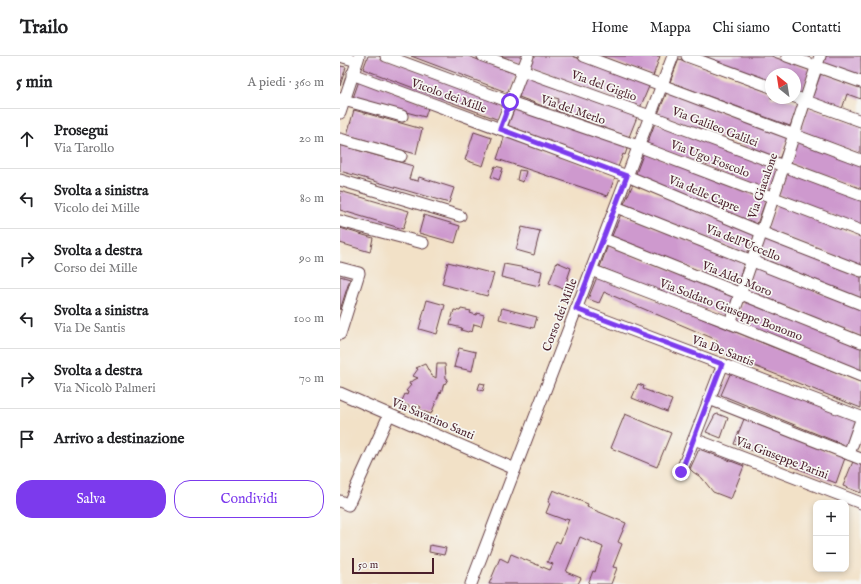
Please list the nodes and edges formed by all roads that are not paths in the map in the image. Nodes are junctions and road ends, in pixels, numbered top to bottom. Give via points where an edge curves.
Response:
1 (340, 56) edge
2 (386, 56) edge
3 (483, 56) edge
4 (528, 56) edge
5 (584, 56) edge
6 (673, 56) edge
7 (687, 56) edge
8 (787, 56) edge
9 (358, 59) edge
10 (818, 61) edge
11 (522, 71) junction
12 (352, 74) junction
13 (861, 82) edge
14 (662, 85) junction
15 (765, 86) edge
16 (801, 96) edge
17 (801, 98) edge
18 (342, 100) edge
19 (510, 102) junction
20 (799, 104) edge
21 (340, 113) edge
22 (402, 116) dead end
23 (650, 116) junction
24 (861, 121) edge
25 (500, 129) junction
26 (794, 135) junction
27 (340, 139) edge
28 (638, 146) junction
29 (401, 156) dead end
30 (861, 160) edge
31 (783, 167) junction
32 (627, 176) junction
33 (340, 180) edge
34 (861, 195) edge
35 (774, 197) junction
36 (616, 207) junction
37 (460, 216) dead end
38 (340, 221) edge
39 (861, 231) edge
40 (761, 232) junction
41 (604, 239) junction
42 (423, 243) dead end
43 (751, 260) junction
44 (340, 268) edge
45 (591, 270) junction
46 (861, 271) edge
47 (740, 294) junction
48 (861, 304) edge
49 (576, 309) junction
50 (730, 323) junction
51 (340, 334) edge
52 (861, 342) edge
53 (722, 364) junction
54 (861, 376) edge
55 (340, 393) edge
56 (709, 399) junction
57 (389, 415) junction
58 (861, 417) edge
59 (861, 420) edge
60 (694, 439) junction
61 (849, 454) junction
62 (861, 459) edge
63 (515, 469) junction
64 (681, 472) dead end
65 (340, 501) edge
66 (861, 503) edge
67 (471, 584) edge

1 - 9 street
2 - 19 street, Via del Merlo
3 - 11 street, Via del Giglio
4 - 11 street
5 - 14 street
6 - 14 street, Corso dei Mille
7 - 15 street
8 - 10 street
9 - 12 street
10 - 13 street
10 - 16 street, Via Giacalone
11 - 19 street
11 - 23 street, Via del Giglio
12 - 18 street
12 - 25 street, Vicolo dei Mille
14 - 23 street, Corso dei Mille
14 - 26 street
17 - 24 street
18 - 21 street
18 - 22 street
19 - 25 street
19 - 28 street, Via del Merlo
20 - 26 street, Via Giacalone
23 - 28 street, Corso dei Mille
23 - 31 street, Via Galileo Galilei
25 - 32 street, Vicolo dei Mille
26 - 30 street
26 - 31 street, Via Giacalone
27 - 29 street
28 - 32 street, Corso dei Mille
28 - 35 street, Via Ugo Foscolo
31 - 34 street, Via Galileo Galilei
31 - 35 street, Via Giacalone
32 - 36 street, Corso dei Mille
32 - 40 street, Via delle Capre
33 - 37 street
35 - 39 street, Via Ugo Foscolo
35 - 40 street, Via Giacalone
36 - 41 street, Corso dei Mille
36 - 43 street, Via dell'Uccello
38 - 42 street
40 - 43 street, Via Giacalone
40 - 46 street, Via delle Capre
41 - 45 street, Corso dei Mille
41 - 47 street, Via Aldo Moro
43 - 47 street, Via Giacalone
43 - 48 street, Via dell'Uccello
44 - 51 street via 359,273
45 - 49 street, Corso dei Mille
45 - 50 street, Via Soldato Giuseppe Bonomo
47 - 50 street, Via Giacalone
47 - 52 street, Via Aldo Moro
49 - 53 street, Via De Santis
49 - 63 street, Corso dei Mille
50 - 54 street, Via Soldato Giuseppe Bonomo
53 - 56 street
53 - 58 street, Via De Santis
55 - 57 street, Via Savarino Santi
56 - 60 street
56 - 61 street
57 - 63 street, Via Savarino Santi
57 - 65 street via 348,505
59 - 61 street
60 - 64 street
60 - 66 street, Via Giuseppe Parini
61 - 62 street
63 - 67 street, Corso dei Mille

